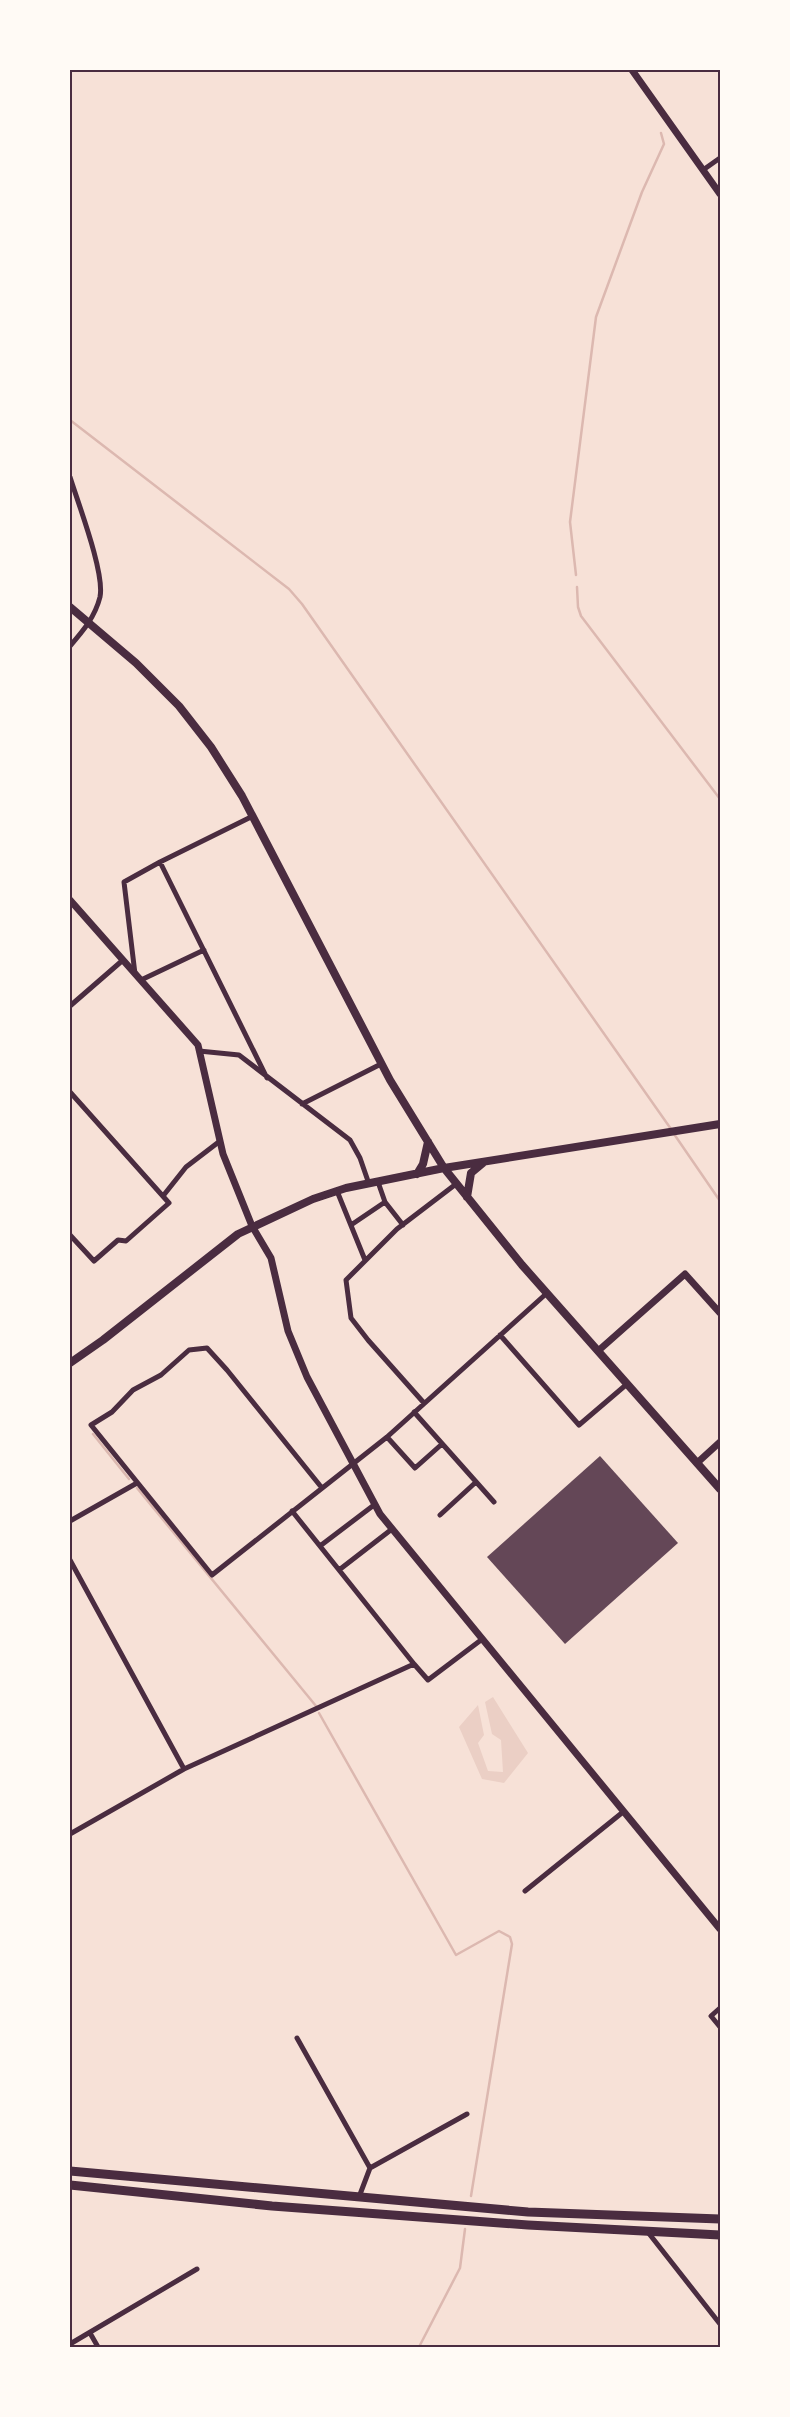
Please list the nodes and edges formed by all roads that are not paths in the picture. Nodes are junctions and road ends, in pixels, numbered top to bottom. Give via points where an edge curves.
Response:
1 (632, 70) edge
2 (720, 158) edge
3 (703, 170) junction
4 (720, 194) edge
5 (70, 477) edge
6 (70, 607) edge
7 (90, 623) junction
8 (70, 646) edge
9 (253, 816) junction
10 (160, 862) junction
11 (70, 900) edge
12 (204, 950) junction
13 (123, 960) junction
14 (135, 974) junction
15 (141, 980) junction
16 (70, 1006) edge
17 (199, 1051) junction
18 (382, 1064) junction
19 (268, 1078) junction
20 (70, 1092) edge
21 (302, 1104) junction
22 (720, 1124) edge
23 (220, 1141) junction
24 (428, 1142) junction
25 (485, 1162) junction
26 (444, 1168) junction
27 (417, 1174) junction
28 (378, 1182) junction
29 (369, 1184) junction
30 (456, 1184) junction
31 (337, 1191) junction
32 (163, 1196) junction
33 (467, 1197) junction
34 (385, 1202) junction
35 (351, 1225) junction
36 (403, 1225) junction
37 (252, 1226) junction
38 (70, 1235) edge
39 (365, 1260) junction
40 (547, 1293) junction
41 (720, 1313) edge
42 (500, 1334) junction
43 (598, 1351) junction
44 (70, 1363) edge
45 (627, 1384) junction
46 (424, 1403) junction
47 (414, 1412) junction
48 (387, 1437) junction
49 (720, 1442) edge
50 (442, 1444) junction
51 (697, 1463) junction
52 (352, 1464) junction
53 (476, 1482) junction
54 (137, 1483) junction
55 (322, 1488) junction
56 (720, 1489) edge
57 (494, 1502) dead end
58 (374, 1504) junction
59 (292, 1511) junction
60 (440, 1515) dead end
61 (70, 1521) edge
62 (392, 1529) junction
63 (320, 1546) junction
64 (70, 1560) edge
65 (340, 1570) junction
66 (482, 1640) junction
67 (414, 1664) junction
68 (184, 1769) junction
69 (624, 1812) junction
70 (70, 1834) edge
71 (524, 1891) dead end
72 (720, 1929) edge
73 (720, 2008) edge
74 (720, 2027) edge
75 (297, 2038) dead end
76 (467, 2114) dead end
77 (370, 2168) junction
78 (70, 2171) edge
79 (70, 2185) edge
80 (360, 2197) junction
81 (720, 2218) edge
82 (646, 2231) junction
83 (720, 2235) edge
84 (197, 2270) dead end
85 (720, 2324) edge
86 (90, 2333) junction
87 (70, 2344) edge
88 (98, 2347) edge

1 - 3 street
2 - 3 street
3 - 4 street
5 - 7 street via 99,576 100,595
6 - 7 main road
7 - 8 street
7 - 9 main road via 179,706 211,747
9 - 10 street
9 - 18 main road
10 - 12 street
10 - 14 street via 124,882
11 - 13 street
12 - 15 street
12 - 19 street
13 - 14 street
13 - 16 street
14 - 15 street
15 - 17 street via 191,1036
17 - 19 street via 238,1056
17 - 23 street
18 - 21 street
18 - 24 main road
19 - 21 street
20 - 32 street
21 - 29 street via 350,1140
22 - 25 main road
23 - 32 street via 186,1167
23 - 37 street
24 - 26 main road
24 - 27 main road
25 - 26 main road
25 - 33 main road via 471,1173
26 - 27 main road
26 - 30 main road
27 - 28 main road
28 - 29 main road
28 - 34 street
29 - 31 main road
30 - 33 main road
30 - 36 street
31 - 35 street
31 - 37 main road
32 - 38 street via 169,1203 126,1241 118,1240 94,1261
33 - 40 main road
34 - 35 street
34 - 36 street
35 - 39 street
36 - 39 street
37 - 44 main road
37 - 52 street via 271,1258 284,1320 304,1370
39 - 46 street via 346,1280 351,1318
40 - 42 street
40 - 43 main road
41 - 43 street via 685,1274
42 - 45 street via 579,1425
42 - 46 street
43 - 45 main road
45 - 51 main road
46 - 47 street
47 - 48 street
47 - 50 street
48 - 50 street via 415,1468
48 - 52 street
49 - 51 street
50 - 53 street
51 - 56 main road
52 - 55 street
52 - 58 street
53 - 57 street
53 - 60 street
54 - 55 street via 91,1425 112,1412 133,1390 161,1375 189,1350 207,1348
54 - 59 street via 212,1575
54 - 61 street
55 - 59 street
58 - 62 street
58 - 63 street
59 - 63 street
62 - 65 street
62 - 66 street
63 - 65 street
64 - 68 street
65 - 67 street
66 - 67 street via 428,1680
66 - 69 street
67 - 68 street
68 - 70 street
69 - 71 street
69 - 72 street
73 - 74 street via 711,2016
75 - 77 street
76 - 77 street
77 - 80 street
78 - 80 highway
79 - 82 highway via 272,2206
80 - 81 highway via 528,2212
82 - 83 highway
82 - 85 street
84 - 86 street
86 - 87 street
86 - 88 street

